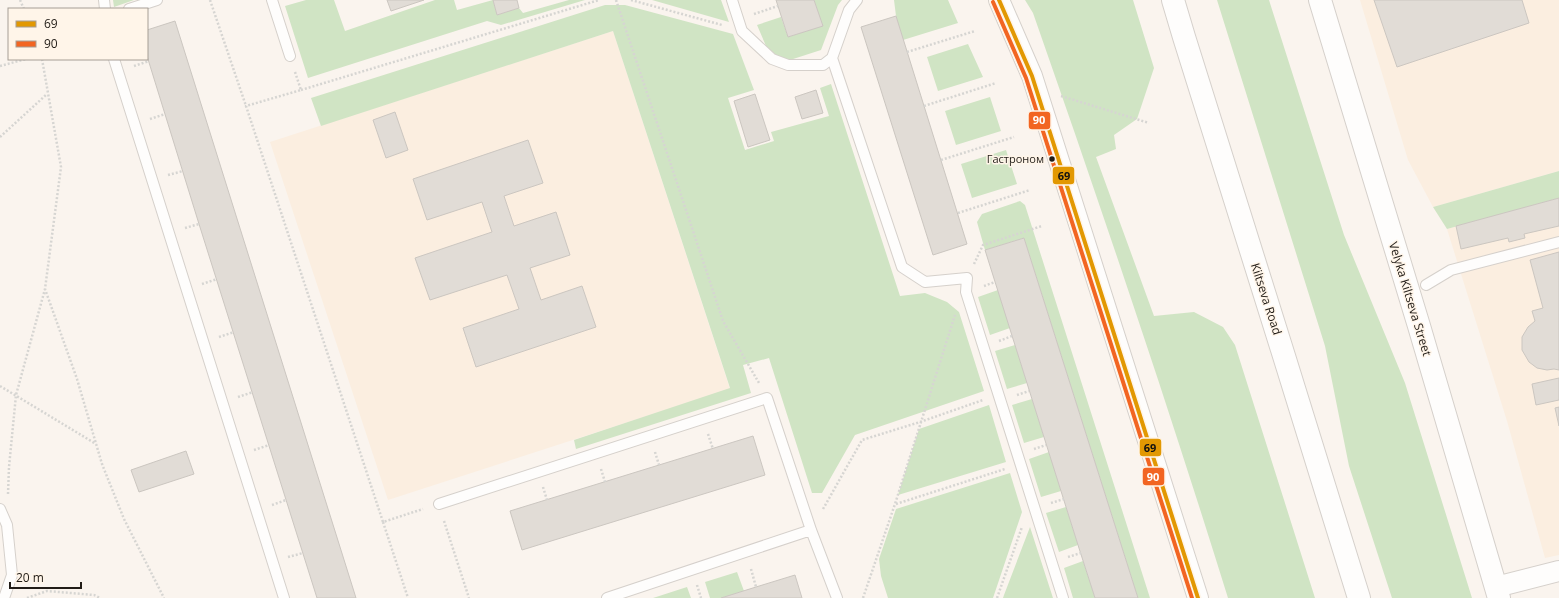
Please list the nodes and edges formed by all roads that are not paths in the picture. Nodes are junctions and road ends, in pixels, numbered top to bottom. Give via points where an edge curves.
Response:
1 (156, 0) edge
2 (272, 0) edge
3 (732, 0) edge
4 (857, 0) edge
5 (999, 0) edge
6 (1173, 0) edge
7 (1320, 0) edge
8 (132, 8) edge
9 (290, 56) road end
10 (832, 58) junction
11 (114, 60) edge
12 (1559, 242) edge
13 (1426, 285) dead end
14 (438, 504) road end
15 (0, 509) edge
16 (811, 530) junction
17 (1559, 571) edge
18 (1497, 592) edge
19 (4, 598) edge
20 (284, 598) edge
21 (607, 598) edge
22 (837, 598) edge
23 (1063, 598) edge
24 (1198, 598) edge
25 (1359, 598) edge

1 - 8 lane
2 - 9 lane
3 - 10 lane via 742,31 772,59 788,65 823,65
4 - 10 lane via 849,10
5 - 24 street via 1032,76
6 - 25 highway, Kiltseva Road
7 - 18 highway, Velyka Kiltseva Street
10 - 23 lane via 902,267 925,282 967,278 966,292
11 - 20 lane
12 - 13 lane via 1451,270
14 - 16 lane via 767,398
15 - 19 lane via 7,525 12,575
16 - 21 lane
16 - 22 lane
17 - 18 street

